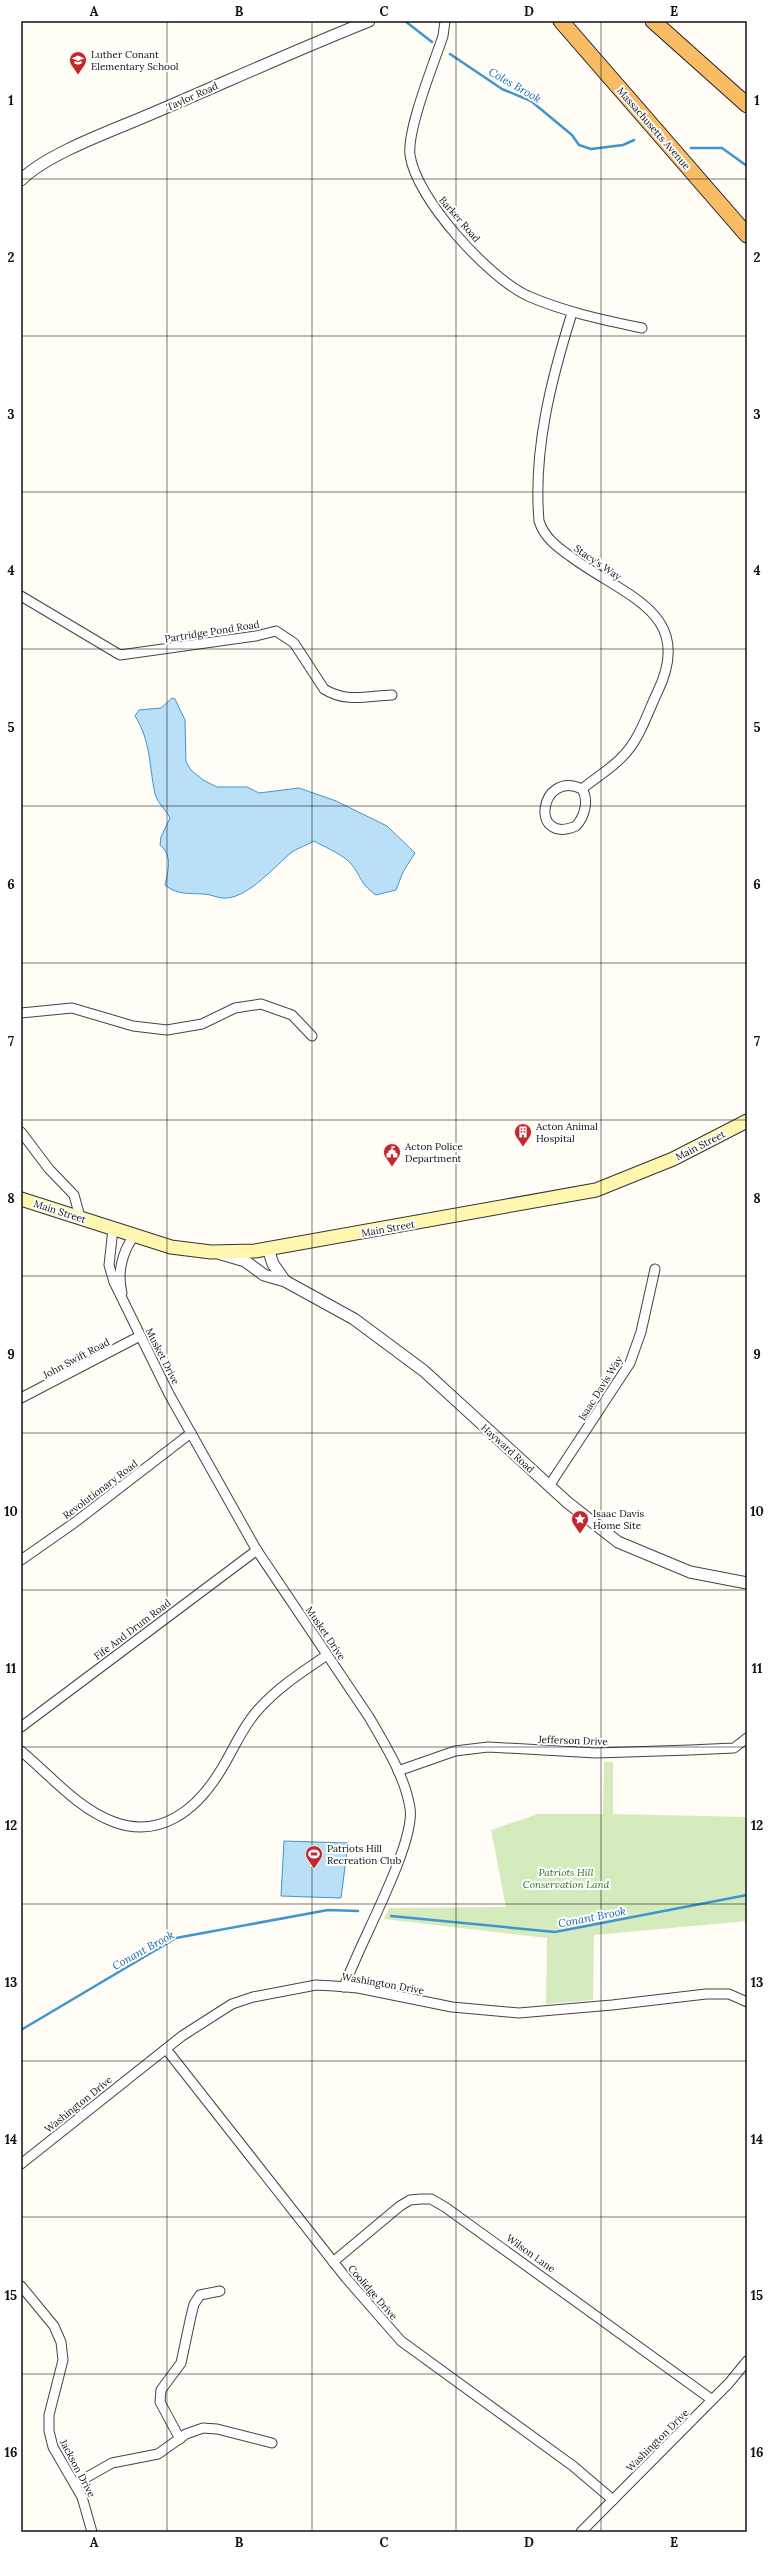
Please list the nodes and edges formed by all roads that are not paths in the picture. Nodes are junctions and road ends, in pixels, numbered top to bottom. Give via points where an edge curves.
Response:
1 (369, 21) edge
2 (445, 21) edge
3 (561, 21) edge
4 (653, 21) edge
5 (747, 105) edge
6 (21, 180) edge
7 (747, 235) edge
8 (572, 313) junction
9 (642, 328) dead end
10 (21, 596) edge
11 (392, 695) dead end
12 (582, 788) junction
13 (21, 1013) edge
14 (312, 1036) dead end
15 (747, 1121) edge
16 (21, 1132) edge
17 (21, 1199) edge
18 (80, 1217) junction
19 (113, 1229) junction
20 (134, 1236) junction
21 (268, 1249) junction
22 (254, 1251) junction
23 (211, 1252) junction
24 (259, 1269) junction
25 (655, 1269) dead end
26 (285, 1281) junction
27 (125, 1306) junction
28 (140, 1336) junction
29 (21, 1398) edge
30 (191, 1433) junction
31 (549, 1486) junction
32 (257, 1550) junction
33 (21, 1560) edge
34 (747, 1582) edge
35 (328, 1655) junction
36 (21, 1727) edge
37 (747, 1738) edge
38 (21, 1751) edge
39 (398, 1771) junction
40 (344, 1987) junction
41 (747, 2002) edge
42 (166, 2049) junction
43 (21, 2164) edge
44 (333, 2262) junction
45 (21, 2286) edge
46 (220, 2291) dead end
47 (747, 2362) edge
48 (712, 2399) junction
49 (180, 2439) junction
50 (272, 2442) dead end
51 (75, 2484) junction
52 (613, 2500) junction
53 (92, 2532) edge
54 (581, 2532) edge

1 - 6 street, Taylor Road via 288,53 121,126 47,160
2 - 8 street, Barker Road via 443,36 411,133 410,155 415,174 440,216 487,264 527,295
3 - 7 highway, Massachusetts Avenue
4 - 5 highway
8 - 9 street, Barker Road
8 - 12 street, Stacy's Way via 540,439 538,475 541,528 553,543 655,615 668,635 670,646 670,658 664,680 631,746 612,767
10 - 11 street, Partridge Pond Road via 120,655 276,631 294,643 324,689 331,693 342,698
12 - 12 street via 569,786 549,795 544,803 543,812 546,820 561,829 576,826 585,808 585,794
13 - 14 street via 72,1008 133,1026 167,1030 202,1024 235,1008 260,1004 292,1015
15 - 21 main road, Main Street via 673,1159 596,1190
16 - 18 street via 49,1169 74,1195
17 - 18 main road, Main Street
18 - 19 main road, Main Street
19 - 20 main road, Main Street
19 - 27 street, Musket Drive via 109,1265
20 - 23 main road, Main Street via 171,1246
20 - 27 street, Musket Drive via 126,1247 122,1263 120,1285
21 - 22 main road, Main Street
21 - 26 street, Hayward Road via 273,1264
22 - 23 main road, Main Street
22 - 24 street via 253,1257
23 - 24 street, Hayward Road via 246,1261
24 - 26 street, Hayward Road via 264,1275
25 - 31 street, Isaac Davis Way via 641,1332 630,1363
26 - 31 street, Hayward Road via 354,1319 424,1371
27 - 28 street, Musket Drive
28 - 29 street, John Swift Road
28 - 30 street, Musket Drive
30 - 32 street, Musket Drive
30 - 33 street, Revolutionary Road via 74,1523
31 - 34 street, Hayward Road via 592,1524 618,1542 690,1572
32 - 35 street, Musket Drive
32 - 36 street, Fife And Drum Road
35 - 38 street via 296,1676 257,1711 219,1774 190,1809 165,1824 135,1827 100,1815
35 - 39 street, Musket Drive via 385,1745
37 - 39 street, Jefferson Drive via 734,1748 596,1753 488,1747 455,1751
39 - 40 street, Musket Drive via 411,1809 407,1842
40 - 41 street, Washington Drive via 452,2007 519,2013 706,1994 729,1994
40 - 42 street, Washington Drive via 316,1985 246,1999 212,2016
42 - 43 street, Washington Drive
42 - 44 street, Coolidge Drive
44 - 48 street, Wilson Lane via 400,2206 410,2200 430,2200 490,2238
44 - 52 street, Coolidge Drive via 401,2341 573,2466
45 - 51 street, Jackson Drive via 54,2326 62,2342 62,2360 49,2415 49,2432 53,2448
46 - 49 street via 200,2295 194,2304 181,2363 161,2390 160,2402
47 - 48 street, Washington Drive
48 - 52 street, Washington Drive
49 - 50 street via 196,2430 211,2428
49 - 51 street via 158,2454 112,2463
51 - 53 street, Jackson Drive via 87,2509
52 - 54 street, Washington Drive

